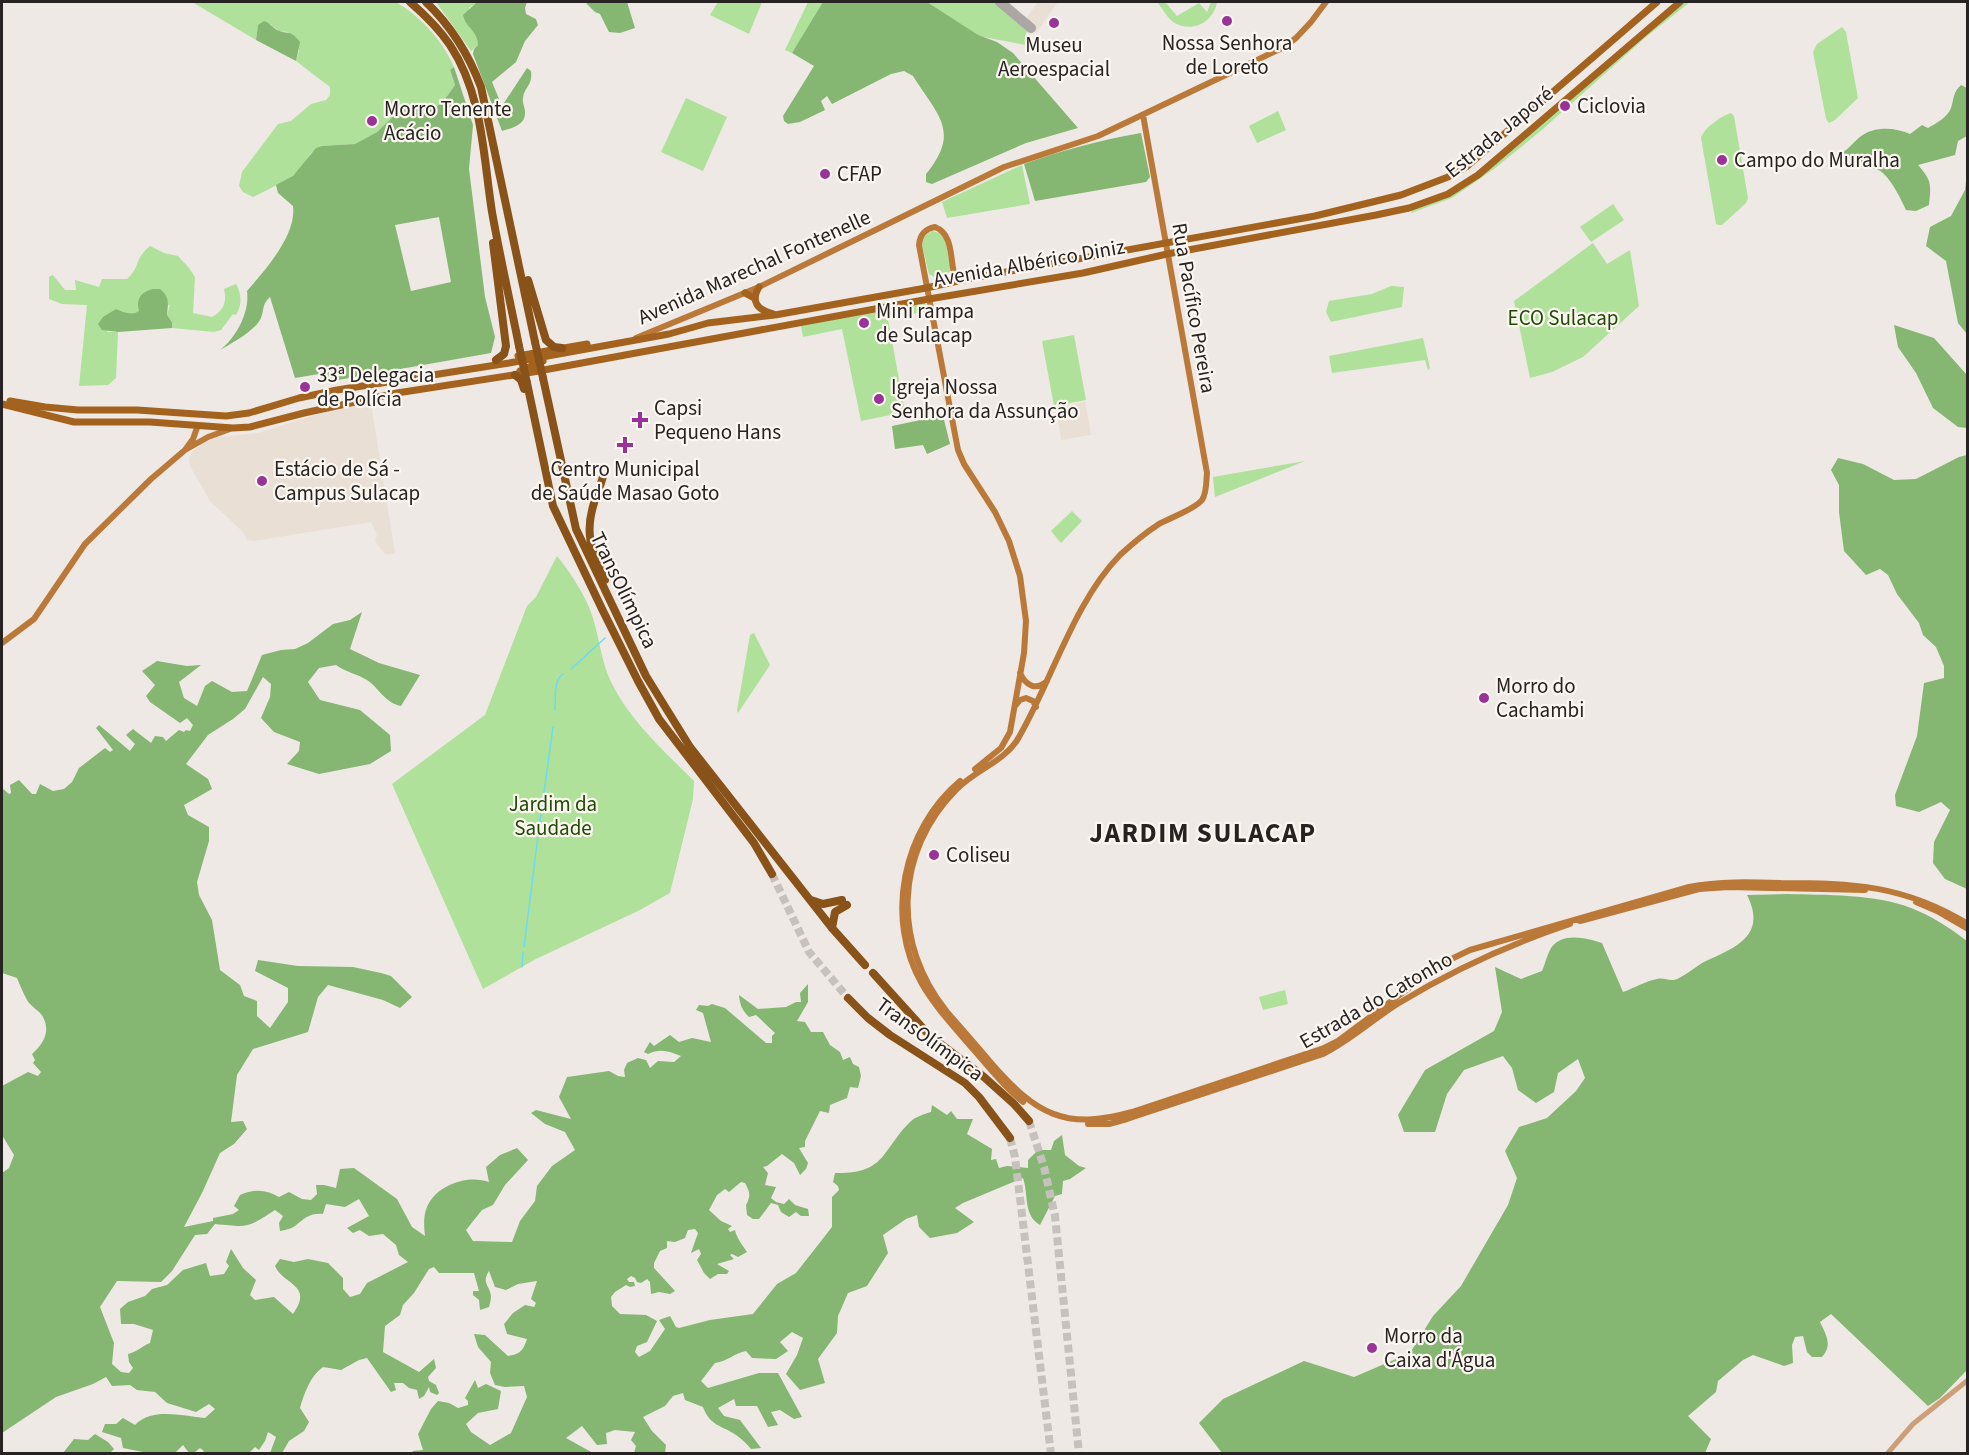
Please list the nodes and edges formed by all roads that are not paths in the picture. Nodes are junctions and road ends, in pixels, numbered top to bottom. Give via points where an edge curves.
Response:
1 (410, 2) edge
2 (426, 2) edge
3 (1326, 2) edge
4 (1657, 2) edge
5 (1680, 2) edge
6 (1143, 115) junction
7 (493, 218) junction
8 (515, 243) junction
9 (1166, 244) junction
10 (1167, 254) junction
11 (967, 279) junction
12 (759, 287) junction
13 (926, 288) junction
14 (745, 293) junction
15 (754, 298) junction
16 (928, 299) junction
17 (775, 315) junction
18 (648, 338) junction
19 (630, 340) junction
20 (621, 342) junction
21 (660, 348) junction
22 (560, 352) junction
23 (614, 358) junction
24 (496, 360) junction
25 (509, 363) junction
26 (564, 366) junction
27 (473, 368) junction
28 (518, 378) junction
29 (2, 401) edge
30 (137, 410) junction
31 (85, 411) junction
32 (226, 416) junction
33 (80, 422) junction
34 (135, 422) junction
35 (198, 428) junction
36 (233, 428) junction
37 (208, 437) junction
38 (185, 450) junction
39 (603, 476) dead end
40 (2, 643) edge
41 (630, 644) junction
42 (1020, 673) junction
43 (1049, 678) junction
44 (1015, 705) junction
45 (1036, 707) junction
46 (772, 874) tunnel mouth
47 (810, 900) junction
48 (1968, 924) edge
49 (832, 928) junction
50 (1968, 929) edge
51 (1470, 950) junction
52 (1477, 961) junction
53 (1441, 964) junction
54 (865, 965) dead end
55 (873, 973) dead end
56 (1447, 976) junction
57 (923, 981) junction
58 (848, 998) tunnel mouth
59 (1029, 1121) tunnel mouth
60 (1010, 1138) tunnel mouth
61 (1968, 1380) edge
62 (1887, 1454) edge

1 - 7 highway, TransOlímpica via 451,47 470,85 481,127
2 - 8 highway, TransOlímpica via 446,23 479,81
3 - 6 main road, Avenida Marechal Fontenelle via 1304,30 1284,47
4 - 9 main road, Estrada Japoré via 1483,153 1448,177 1365,205
5 - 10 main road, Estrada Japoré via 1455,191 1409,208
6 - 9 main road, Rua Pacífico Pereira
6 - 12 main road, Avenida Marechal Fontenelle via 1091,139 1004,167
7 - 24 highway via 506,346 504,354
7 - 28 highway, TransOlímpica, bridge via 519,346
8 - 22 highway via 546,340
8 - 41 highway, TransOlímpica, bridge via 571,514
9 - 10 main road, Rua Pacífico Pereira
9 - 11 main road, Avenida Albérico Diniz
10 - 16 main road, Avenida Albérico Diniz via 1097,271
10 - 43 main road, Rua Pacífico Pereira via 1207,473 1204,496 1197,505 1136,540 1102,575 1084,603
11 - 13 main road, Avenida Albérico Diniz
11 - 13 main road via 954,273 948,239 940,229 930,228 919,239
12 - 14 main road, Avenida Marechal Fontenelle
12 - 15 main road
13 - 16 main road
13 - 17 main road, Avenida Albérico Diniz
14 - 15 main road
14 - 19 main road, Avenida Marechal Fontenelle
15 - 17 main road via 761,310
16 - 21 main road, Avenida Albérico Diniz
16 - 42 main road via 958,450 995,512 1020,576 1026,621
17 - 18 main road, Avenida Albérico Diniz via 708,323
18 - 19 main road, Avenida Albérico Diniz
18 - 21 main road
19 - 20 main road, Avenida Marechal Fontenelle
20 - 22 main road, Avenida Marechal Fontenelle via 588,344
20 - 23 main road
21 - 23 main road, Avenida Albérico Diniz
22 - 24 main road
22 - 25 main road
22 - 26 main road via 558,364
22 - 28 main road via 522,370
23 - 26 main road
24 - 27 main road
25 - 27 main road
25 - 28 main road
26 - 28 main road
27 - 32 main road via 311,394
28 - 36 main road via 397,393 261,426
28 - 46 highway, TransOlímpica via 559,520 638,681 660,719 754,843
29 - 31 main road
29 - 33 main road
30 - 31 main road
30 - 32 main road
30 - 34 main road
31 - 33 main road
32 - 35 main road via 206,421
33 - 34 main road
34 - 35 main road
35 - 36 main road
35 - 37 main road via 200,434
35 - 38 main road
36 - 37 main road
37 - 38 main road
38 - 40 main road via 86,543 34,619
39 - 41 highway via 589,523 589,538
41 - 47 highway, TransOlímpica via 690,747
42 - 43 main road via 1025,682 1035,687
42 - 44 main road
43 - 45 main road
44 - 45 main road via 1026,698
44 - 57 main road via 1010,732 1001,748 952,787 917,834 903,882 902,910 908,950
45 - 57 main road via 1012,748 946,800 916,851 908,884 908,918
47 - 49 highway, TransOlímpica
47 - 49 highway via 844,903 835,912
48 - 51 main road, Estrada do Catonho via 1914,897 1866,886 1711,883 1663,893
49 - 54 highway, TransOlímpica
50 - 52 main road, Estrada do Catonho via 1911,900 1877,891 1709,888 1571,924
51 - 52 main road via 1480,952
51 - 53 main road, Estrada do Catonho
52 - 56 main road, Estrada do Catonho
53 - 56 main road via 1437,974
53 - 57 main road, Estrada do Catonho via 1324,1048 1110,1119 1091,1121 1055,1115 1032,1104
55 - 59 highway, TransOlímpica via 930,1036 984,1077
56 - 57 main road, Estrada do Catonho via 1396,1004 1323,1054 1127,1119 1091,1125 1041,1114 1016,1097 946,1018
58 - 60 highway, TransOlímpica via 890,1035 965,1083
61 - 62 street via 1913,1424

